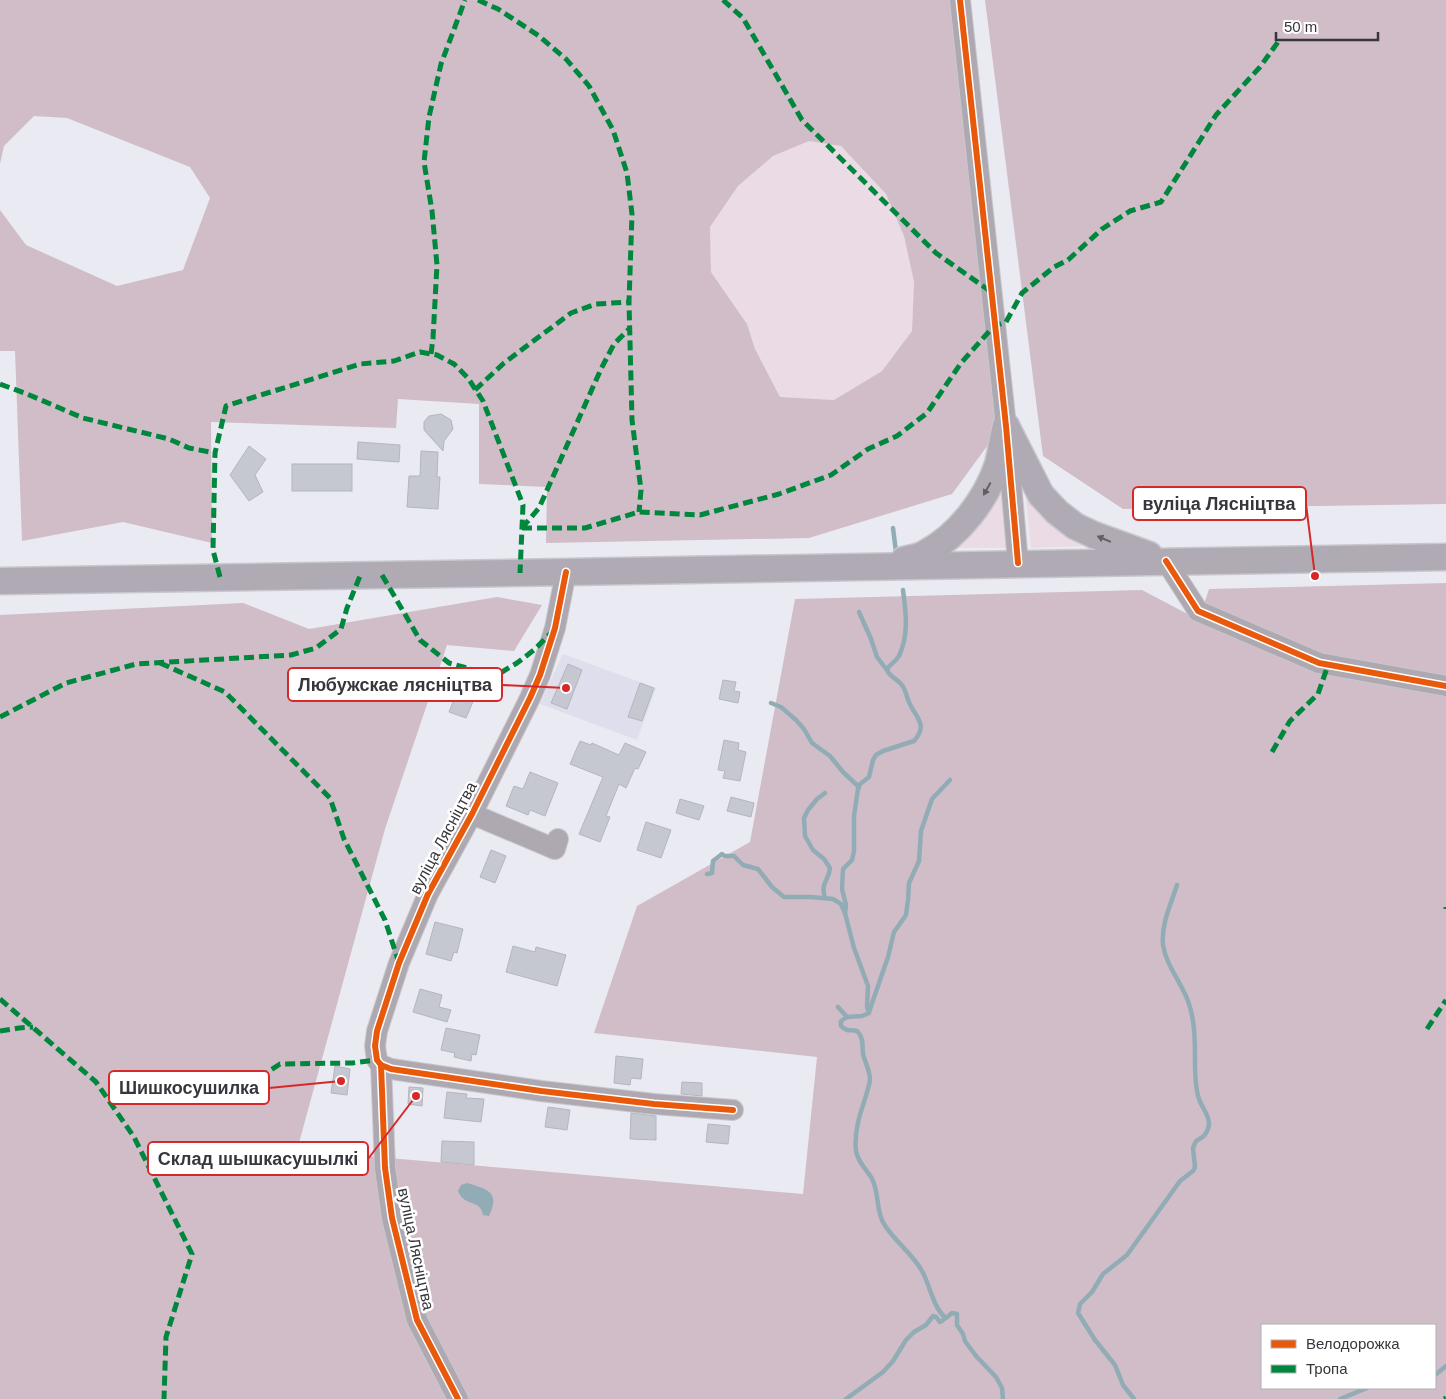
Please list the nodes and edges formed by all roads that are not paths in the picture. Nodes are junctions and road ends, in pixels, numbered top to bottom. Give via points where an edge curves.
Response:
1 (960, 0) edge
2 (1006, 426) junction
3 (1446, 557) edge
4 (1166, 561) junction
5 (1018, 563) junction
6 (885, 566) junction
7 (566, 572) junction
8 (0, 581) edge
9 (1446, 686) edge
10 (472, 814) junction
11 (558, 839) dead end
12 (381, 1065) junction
13 (733, 1110) dead end
14 (458, 1399) edge

1 - 2 street
4 -> 2 main road via 1094,535 1057,512 1041,495
2 - 5 street
2 -> 6 main road via 998,464 989,486 969,516 944,541 925,554
3 - 4 main road
4 - 5 main road
4 - 9 street via 1198,611 1319,663
5 - 6 main road
6 - 7 main road
7 - 8 main road
7 - 10 street, вуліца Лясніцтва via 545,661
10 - 11 street via 555,848
10 - 12 street, вуліца Лясніцтва via 428,894 399,963 377,1031 376,1060
12 - 13 street via 390,1069 541,1091
12 - 14 street, вуліца Лясніцтва via 385,1168 392,1218 416,1320

